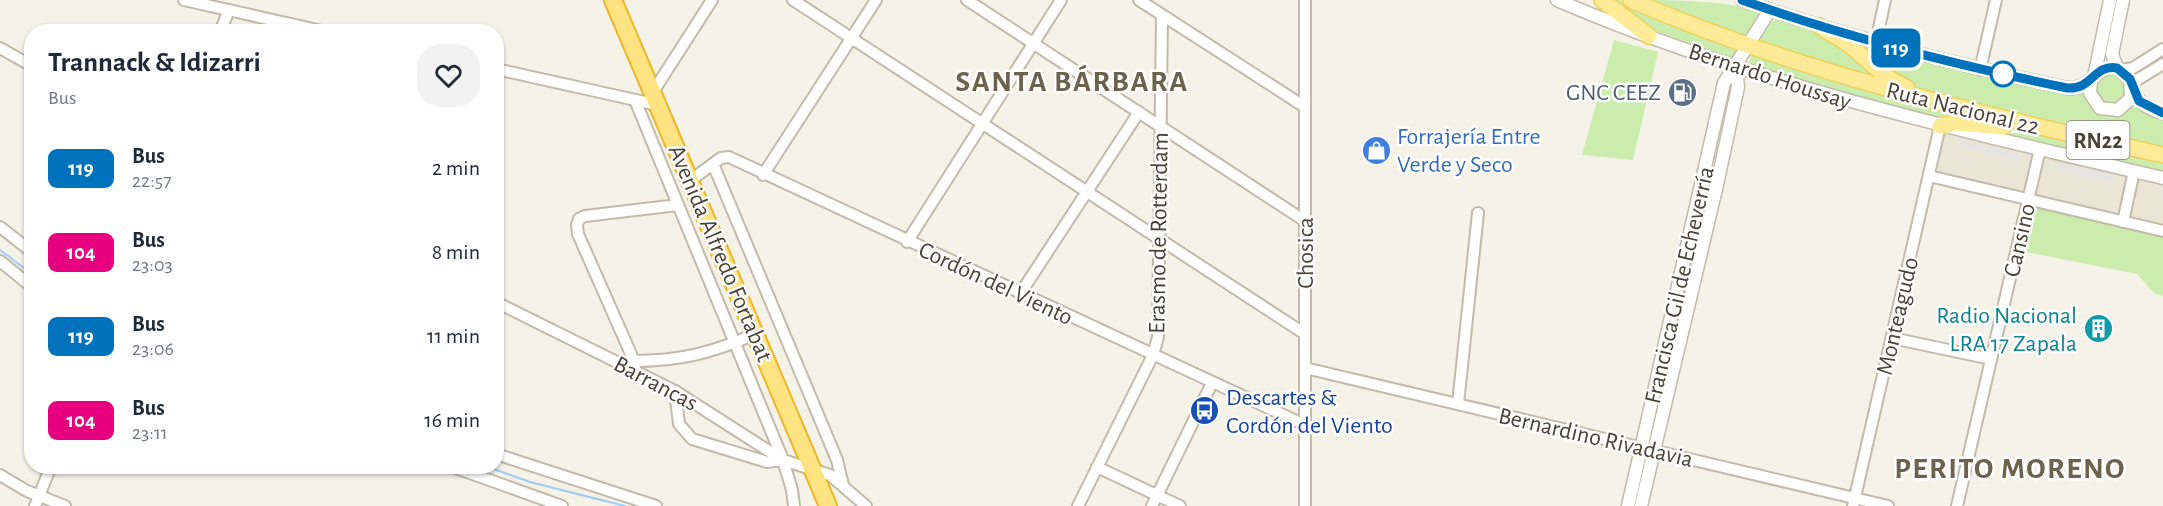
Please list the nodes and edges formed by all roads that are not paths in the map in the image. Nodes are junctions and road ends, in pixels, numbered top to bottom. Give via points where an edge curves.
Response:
1 (184, 0) edge
2 (613, 0) edge
3 (712, 0) edge
4 (793, 0) edge
5 (876, 0) edge
6 (967, 0) edge
7 (1061, 0) edge
8 (1139, 0) edge
9 (1305, 0) edge
10 (1557, 0) edge
11 (1602, 0) edge
12 (1631, 0) edge
13 (1742, 0) edge
14 (1885, 0) edge
15 (1996, 0) edge
16 (2110, 0) edge
17 (2123, 0) edge
18 (1771, 5) edge
19 (229, 10) junction
20 (1162, 15) junction
21 (223, 24) edge
22 (291, 24) edge
23 (1820, 26) junction
24 (1649, 36) junction
25 (851, 38) junction
26 (1875, 42) junction
27 (1033, 44) junction
28 (1749, 47) junction
29 (0, 48) edge
30 (2163, 49) edge
31 (24, 62) edge
32 (2163, 64) edge
33 (1736, 67) junction
34 (2119, 69) junction
35 (1980, 70) junction
36 (504, 71) edge
37 (2092, 79) junction
38 (2132, 85) junction
39 (655, 98) junction
40 (635, 100) junction
41 (1305, 107) junction
42 (1954, 107) junction
43 (1139, 112) junction
44 (2163, 113) edge
45 (982, 123) junction
46 (2032, 125) junction
47 (1940, 126) junction
48 (1161, 127) junction
49 (2040, 149) junction
50 (2163, 155) edge
51 (713, 164) junction
52 (2134, 171) junction
53 (762, 175) junction
54 (1929, 176) junction
55 (2163, 178) edge
56 (690, 180) junction
57 (1702, 186) junction
58 (1716, 189) junction
59 (1087, 192) junction
60 (2028, 200) junction
61 (678, 205) junction
62 (1478, 213) dead end
63 (1305, 221) junction
64 (2123, 222) junction
65 (0, 227) edge
66 (2163, 231) edge
67 (1160, 239) junction
68 (907, 242) junction
69 (24, 246) edge
70 (0, 261) edge
71 (24, 280) edge
72 (1020, 294) junction
73 (504, 306) edge
74 (755, 334) junction
75 (1305, 334) junction
76 (1892, 338) junction
77 (735, 343) junction
78 (1153, 355) junction
79 (1991, 359) junction
80 (634, 367) junction
81 (1305, 368) junction
82 (1212, 383) junction
83 (675, 391) junction
84 (1458, 405) junction
85 (1305, 425) junction
86 (1641, 448) junction
87 (1654, 451) junction
88 (504, 457) edge
89 (783, 460) junction
90 (811, 467) junction
91 (1098, 467) junction
92 (48, 474) edge
93 (470, 474) edge
94 (0, 475) edge
95 (843, 485) junction
96 (1157, 495) junction
97 (37, 501) edge
98 (1854, 502) edge
99 (542, 503) edge
100 (65, 506) edge
101 (562, 506) edge
102 (656, 506) edge
103 (794, 506) edge
104 (828, 506) edge
105 (866, 506) edge
106 (1078, 506) edge
107 (1152, 506) edge
108 (1180, 506) edge
109 (1305, 506) edge
110 (1628, 506) edge
111 (1641, 506) edge
112 (1888, 506) edge
113 (1957, 506) edge

1 - 19 street
2 - 39 highway, Avenida Alfredo Fortabat
3 - 39 street
4 - 25 street
5 - 25 street
6 - 27 street
7 - 27 street
8 - 20 street
9 - 41 street, Chosica
10 - 24 street, Bernardo Houssay
11 - 24 main road
12 - 28 main road, Ruta Nacional 22 / RN22
13 - 18 street
14 - 26 street
15 - 35 street
16 - 37 street
17 - 34 street via 2112,54
18 - 23 street
18 - 28 street, Francisca Gil de Echeverría
19 - 21 street
19 - 22 street
20 - 41 street
20 - 48 street, Erasmo de Rotterdam
23 - 26 street
23 - 42 main road via 1897,84
24 - 33 street, Bernardo Houssay
25 - 45 street
25 - 53 street
26 - 35 street
27 - 43 street
27 - 45 street
28 - 33 street, Francisca Gil de Echeverría
28 - 42 main road, Ruta Nacional 22 / RN22
29 - 31 street
30 - 34 street via 2133,68
32 - 38 street
33 - 47 street, Bernardo Houssay via 1852,104
33 - 57 street, Francisca Gil de Echeverría via 1724,82
33 - 58 street, Francisca Gil de Echeverría via 1738,87
34 - 37 street via 2102,70
34 - 38 street
35 - 37 street via 2067,88 2081,87
36 - 40 street
37 - 38 street via 2092,99 2106,110 2124,107 2131,98
38 - 44 street via 2143,105
39 - 40 street
39 - 56 highway, Avenida Alfredo Fortabat
40 - 61 street
41 - 63 street, Chosica
42 - 46 main road, Ruta Nacional 22 / RN22
43 - 48 street
43 - 59 street
45 - 59 street
45 - 68 street
46 - 47 main road
46 - 50 main road, Ruta Nacional 22 / RN22
47 - 49 street, Bernardo Houssay
47 - 54 street, Monteagudo
48 - 63 street
48 - 67 street, Erasmo de Rotterdam
49 - 52 street, Bernardo Houssay
49 - 60 street, Cansino
51 - 53 street, Cordón del Viento via 729,157
51 - 56 street
51 - 95 street via 837,460
52 - 55 street, Bernardo Houssay
52 - 64 street
53 - 68 street, Cordón del Viento
54 - 60 street
54 - 76 street, Monteagudo
56 - 74 highway, Avenida Alfredo Fortabat
57 - 58 street
57 - 86 street, Francisca Gil de Echeverría
58 - 87 street, Francisca Gil de Echeverría
59 - 67 street
59 - 72 street
60 - 64 street
60 - 79 street, Cansino
61 - 77 street
61 - 80 street via 585,216 577,225
62 - 84 street
63 - 75 street, Chosica
64 - 66 street
65 - 69 street
67 - 75 street
67 - 78 street, Erasmo de Rotterdam via 1159,328
68 - 72 street, Cordón del Viento
70 - 71 street
72 - 78 street, Cordón del Viento
73 - 80 street, Barrancas
74 - 77 street
74 - 90 highway, Avenida Alfredo Fortabat
75 - 81 street, Chosica
76 - 79 street
76 - 98 street, Monteagudo
77 - 80 street via 683,359
77 - 89 street
78 - 82 street, Cordón del Viento
78 - 91 street, Erasmo de Rotterdam
79 - 113 street, Cansino
80 - 83 street, Barrancas
81 - 84 street, Bernardino Rivadavia
81 - 85 street, Chosica
82 - 85 street, Cordón del Viento
82 - 96 street
83 - 89 street, Barrancas
83 - 89 street via 679,424 692,439 767,462
84 - 86 street, Bernardino Rivadavia
85 - 109 street, Chosica
86 - 87 street, Bernardino Rivadavia
86 - 110 street, Francisca Gil de Echeverría
87 - 98 street, Bernardino Rivadavia
87 - 111 street, Francisca Gil de Echeverría
88 - 102 street
89 - 90 street, Barrancas
89 - 103 street
90 - 95 street, Barrancas
90 - 104 highway, Avenida Alfredo Fortabat
91 - 96 street
91 - 106 street, Erasmo de Rotterdam
92 - 97 street
93 - 99 street
94 - 97 street
95 - 105 street, Barrancas
96 - 107 street
96 - 108 street
97 - 100 street
98 - 112 street, Bernardino Rivadavia
99 - 101 street

